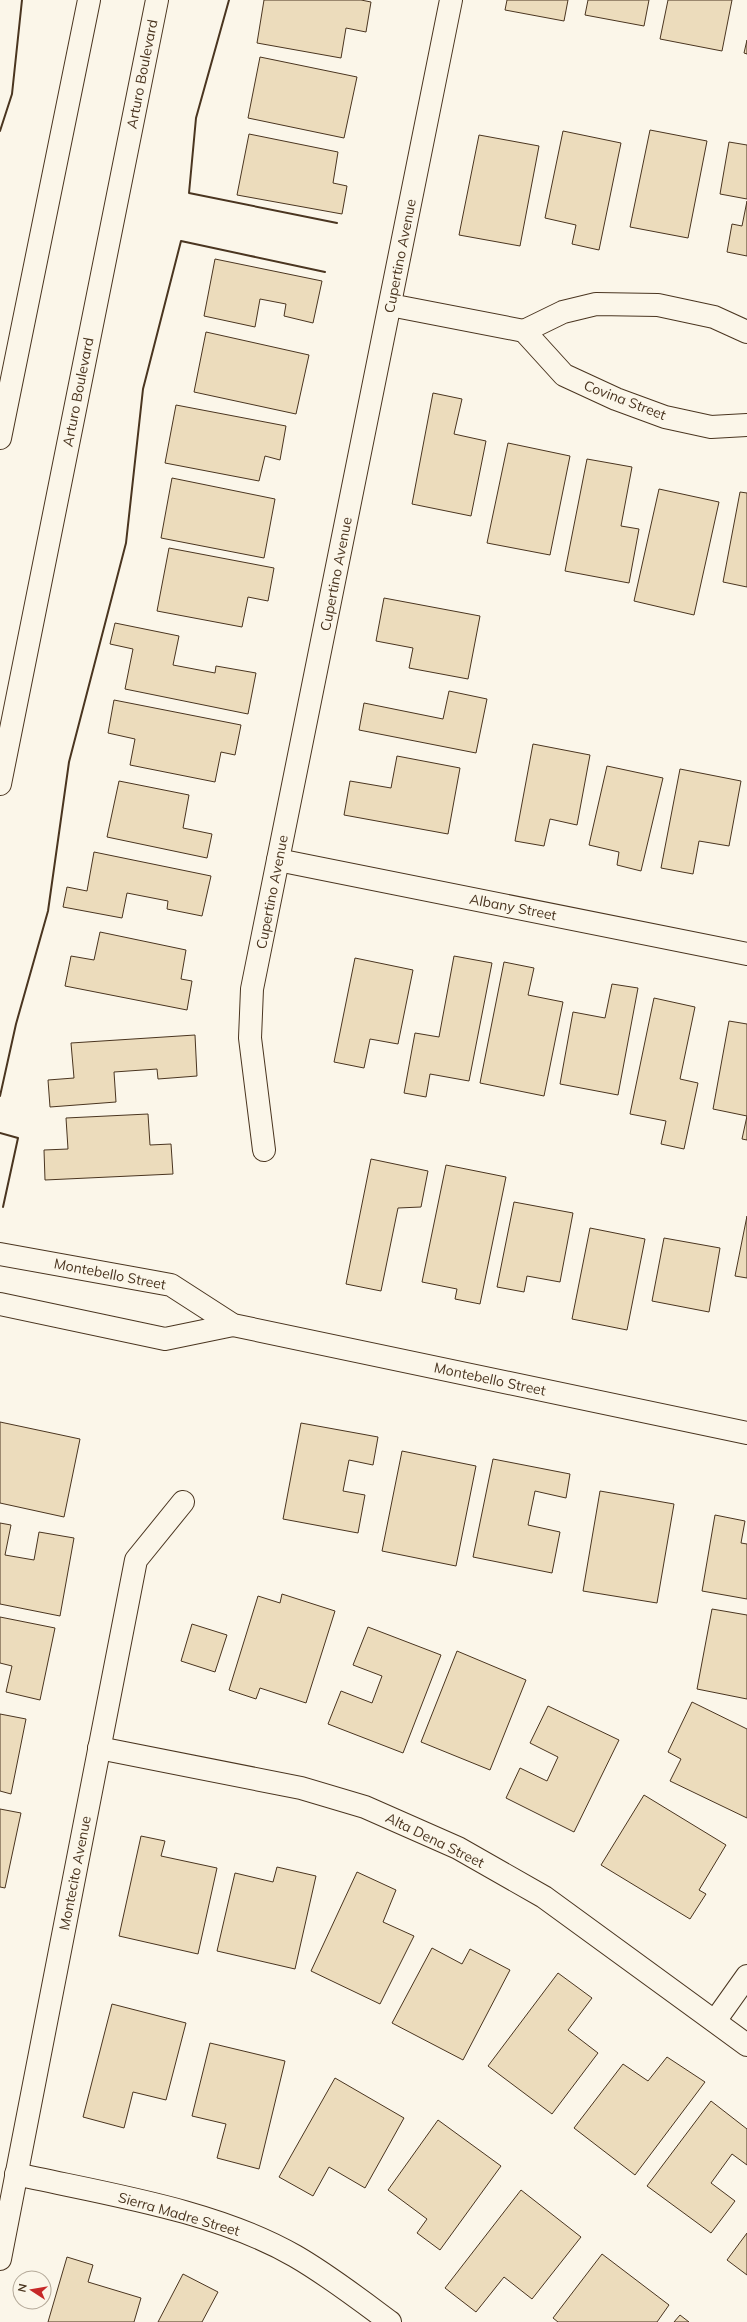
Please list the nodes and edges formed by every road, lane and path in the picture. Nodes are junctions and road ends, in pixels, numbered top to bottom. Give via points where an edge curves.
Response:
1 (89, 0) edge
2 (157, 0) edge
3 (451, 0) edge
4 (390, 305) junction
5 (524, 331) junction
6 (747, 332) edge
7 (747, 425) edge
8 (0, 438) edge
9 (0, 784) edge
10 (278, 860) junction
11 (747, 954) edge
12 (264, 1150) dead end
13 (0, 1254) edge
14 (0, 1304) edge
15 (233, 1325) junction
16 (747, 1433) edge
17 (183, 1502) dead end
18 (99, 1748) junction
19 (747, 1976) edge
20 (715, 2021) junction
21 (747, 2045) edge
22 (16, 2174) junction
23 (0, 2259) edge
24 (390, 2322) edge

1 - 8 street
2 - 9 street, Arturo Boulevard
3 - 4 street, Cupertino Avenue
4 - 5 street
4 - 10 street, Cupertino Avenue
5 - 6 street via 563,312 603,304 658,305 714,316
5 - 7 street, Covina Street via 564,375 616,399 665,417 711,427
10 - 11 street, Albany Street
10 - 12 street, Cupertino Avenue via 252,989 250,1038
13 - 15 street, Montebello Street via 172,1285
14 - 15 street, Montebello Street via 165,1339
15 - 16 street, Montebello Street
17 - 18 street, Montecito Avenue via 136,1560
18 - 20 street, Alta Dena Street via 301,1788 365,1807 458,1848 544,1897
18 - 22 street, Montecito Avenue
19 - 20 street
20 - 21 street, Alta Dena Street
22 - 23 street, Montecito Avenue
22 - 24 street, Sierra Madre Street via 154,2204 230,2227 294,2256

